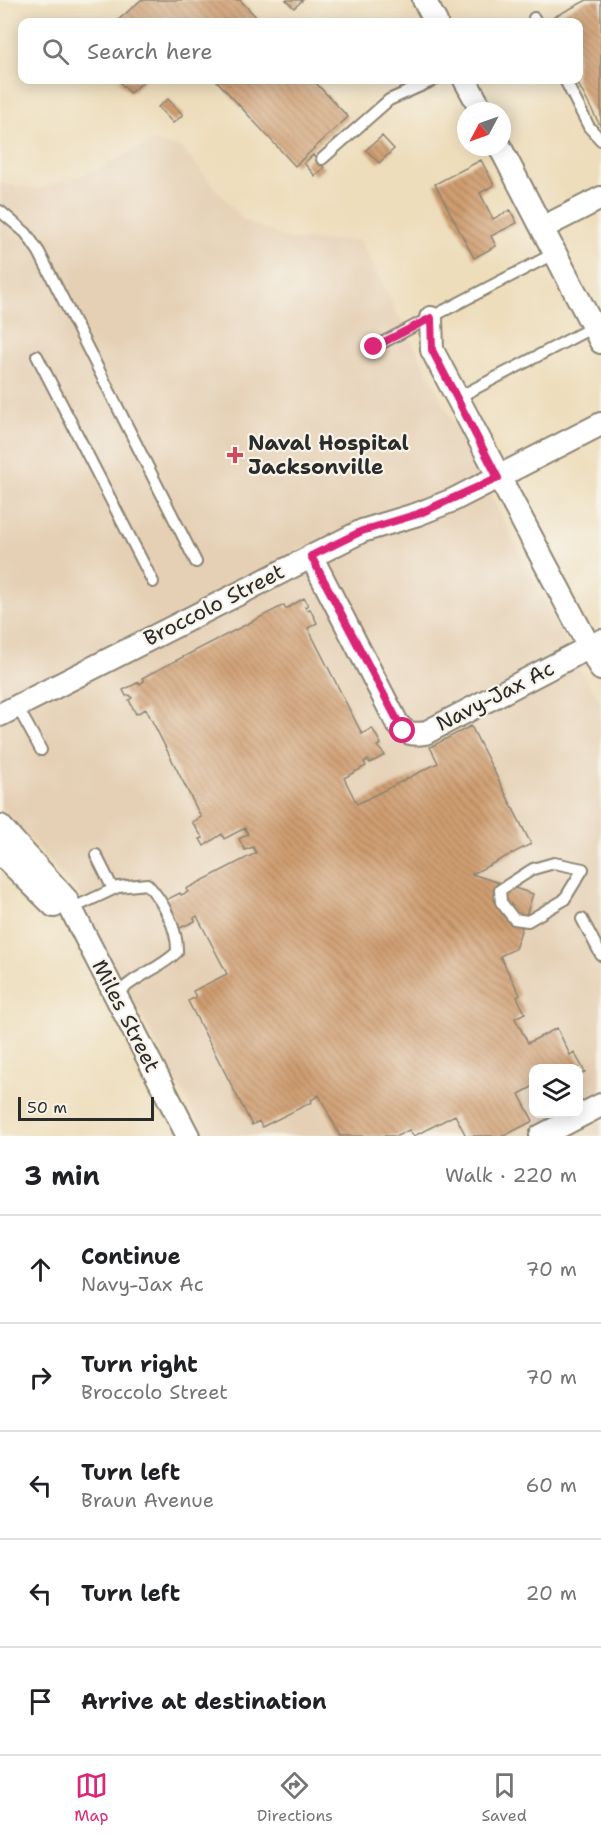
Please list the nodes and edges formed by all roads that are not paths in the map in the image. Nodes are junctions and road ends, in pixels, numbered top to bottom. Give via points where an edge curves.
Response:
1 (424, 0) edge
2 (434, 18) edge
3 (425, 84) edge
4 (467, 84) edge
5 (567, 84) edge
6 (477, 102) edge
7 (600, 138) edge
8 (505, 156) edge
9 (322, 159) dead end
10 (601, 198) edge
11 (0, 211) edge
12 (542, 228) junction
13 (555, 253) junction
14 (431, 318) junction
15 (597, 334) edge
16 (374, 347) dead end
17 (38, 356) dead end
18 (457, 398) junction
19 (601, 424) edge
20 (498, 478) junction
21 (311, 556) junction
22 (196, 562) dead end
23 (153, 582) dead end
24 (595, 644) edge
25 (601, 669) edge
26 (9, 710) edge
27 (41, 750) dead end
28 (0, 826) edge
29 (0, 853) edge
30 (96, 855) dead end
31 (583, 869) joint
32 (113, 889) junction
33 (75, 919) junction
34 (582, 919) dead end
35 (601, 955) edge
36 (115, 996) junction
37 (601, 1105) edge
38 (188, 1136) edge
39 (541, 1136) edge

1 - 2 street
3 - 9 lane via 389,100
4 - 6 street
5 - 7 lane via 589,127
8 - 12 street
10 - 12 street
11 - 22 lane via 26,233 39,252
12 - 13 street
13 - 14 lane
13 - 15 street
14 - 16 lane
14 - 18 street via 432,350
15 - 18 lane
17 - 23 lane
18 - 20 street
19 - 20 street
20 - 21 street, Broccolo Street via 418,514 362,531
20 - 24 street
21 - 24 street, Navy-Jax Ac via 387,703 403,731 413,735 425,733
21 - 26 street, Broccolo Street
24 - 25 street
26 - 27 lane
28 - 33 street, Miles Street via 66,899
29 - 33 street, Miles Street
30 - 32 lane
31 - 31 lane via 542,864 506,884 500,890 501,902 514,919 528,921 564,900
32 - 33 lane
32 - 36 lane via 147,884 177,939 177,952 171,958 129,981
33 - 36 street, Miles Street
34 - 35 lane
36 - 38 street, Miles Street
37 - 39 street

